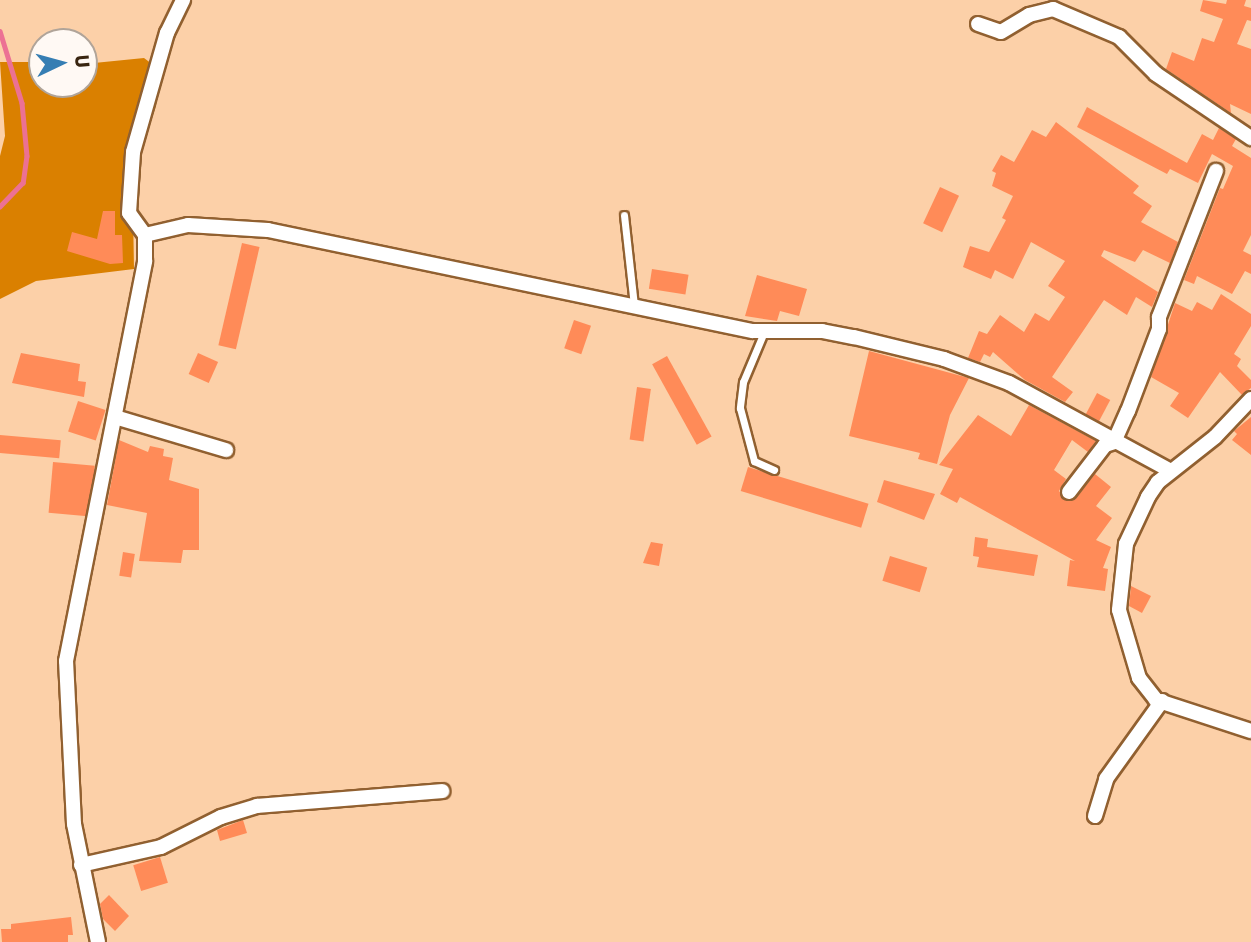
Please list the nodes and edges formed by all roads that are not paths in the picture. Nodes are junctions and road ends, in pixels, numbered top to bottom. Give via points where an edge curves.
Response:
1 (183, 0) edge
2 (978, 24) dead end
3 (1251, 138) edge
4 (1216, 171) dead end
5 (624, 215) dead end
6 (145, 235) junction
7 (634, 306) junction
8 (764, 332) junction
9 (1251, 400) edge
10 (115, 417) junction
11 (1114, 442) junction
12 (226, 450) dead end
13 (774, 470) dead end
14 (1171, 471) junction
15 (1069, 492) dead end
16 (1162, 701) junction
17 (1251, 731) edge
18 (442, 791) dead end
19 (1095, 816) dead end
20 (81, 865) junction
21 (98, 942) edge

1 - 6 street via 167,33 128,180 129,213
2 - 3 street via 1001,32 1029,15 1053,9 1064,13 1119,37 1156,74
4 - 11 street
5 - 7 lane
6 - 7 street via 188,225 268,230
6 - 10 street via 145,261
7 - 8 street
8 - 11 street via 822,331 964,365 1009,383
8 - 13 lane via 743,382 740,408 754,461
9 - 14 street via 1215,437
10 - 12 street
10 - 20 street via 66,662 69,758
11 - 14 street
11 - 15 street via 1105,446
14 - 16 street via 1158,482 1132,525 1119,581 1121,624 1139,678
16 - 17 street
16 - 19 street via 1106,779
18 - 20 street via 257,807 221,817 161,847
20 - 21 street

